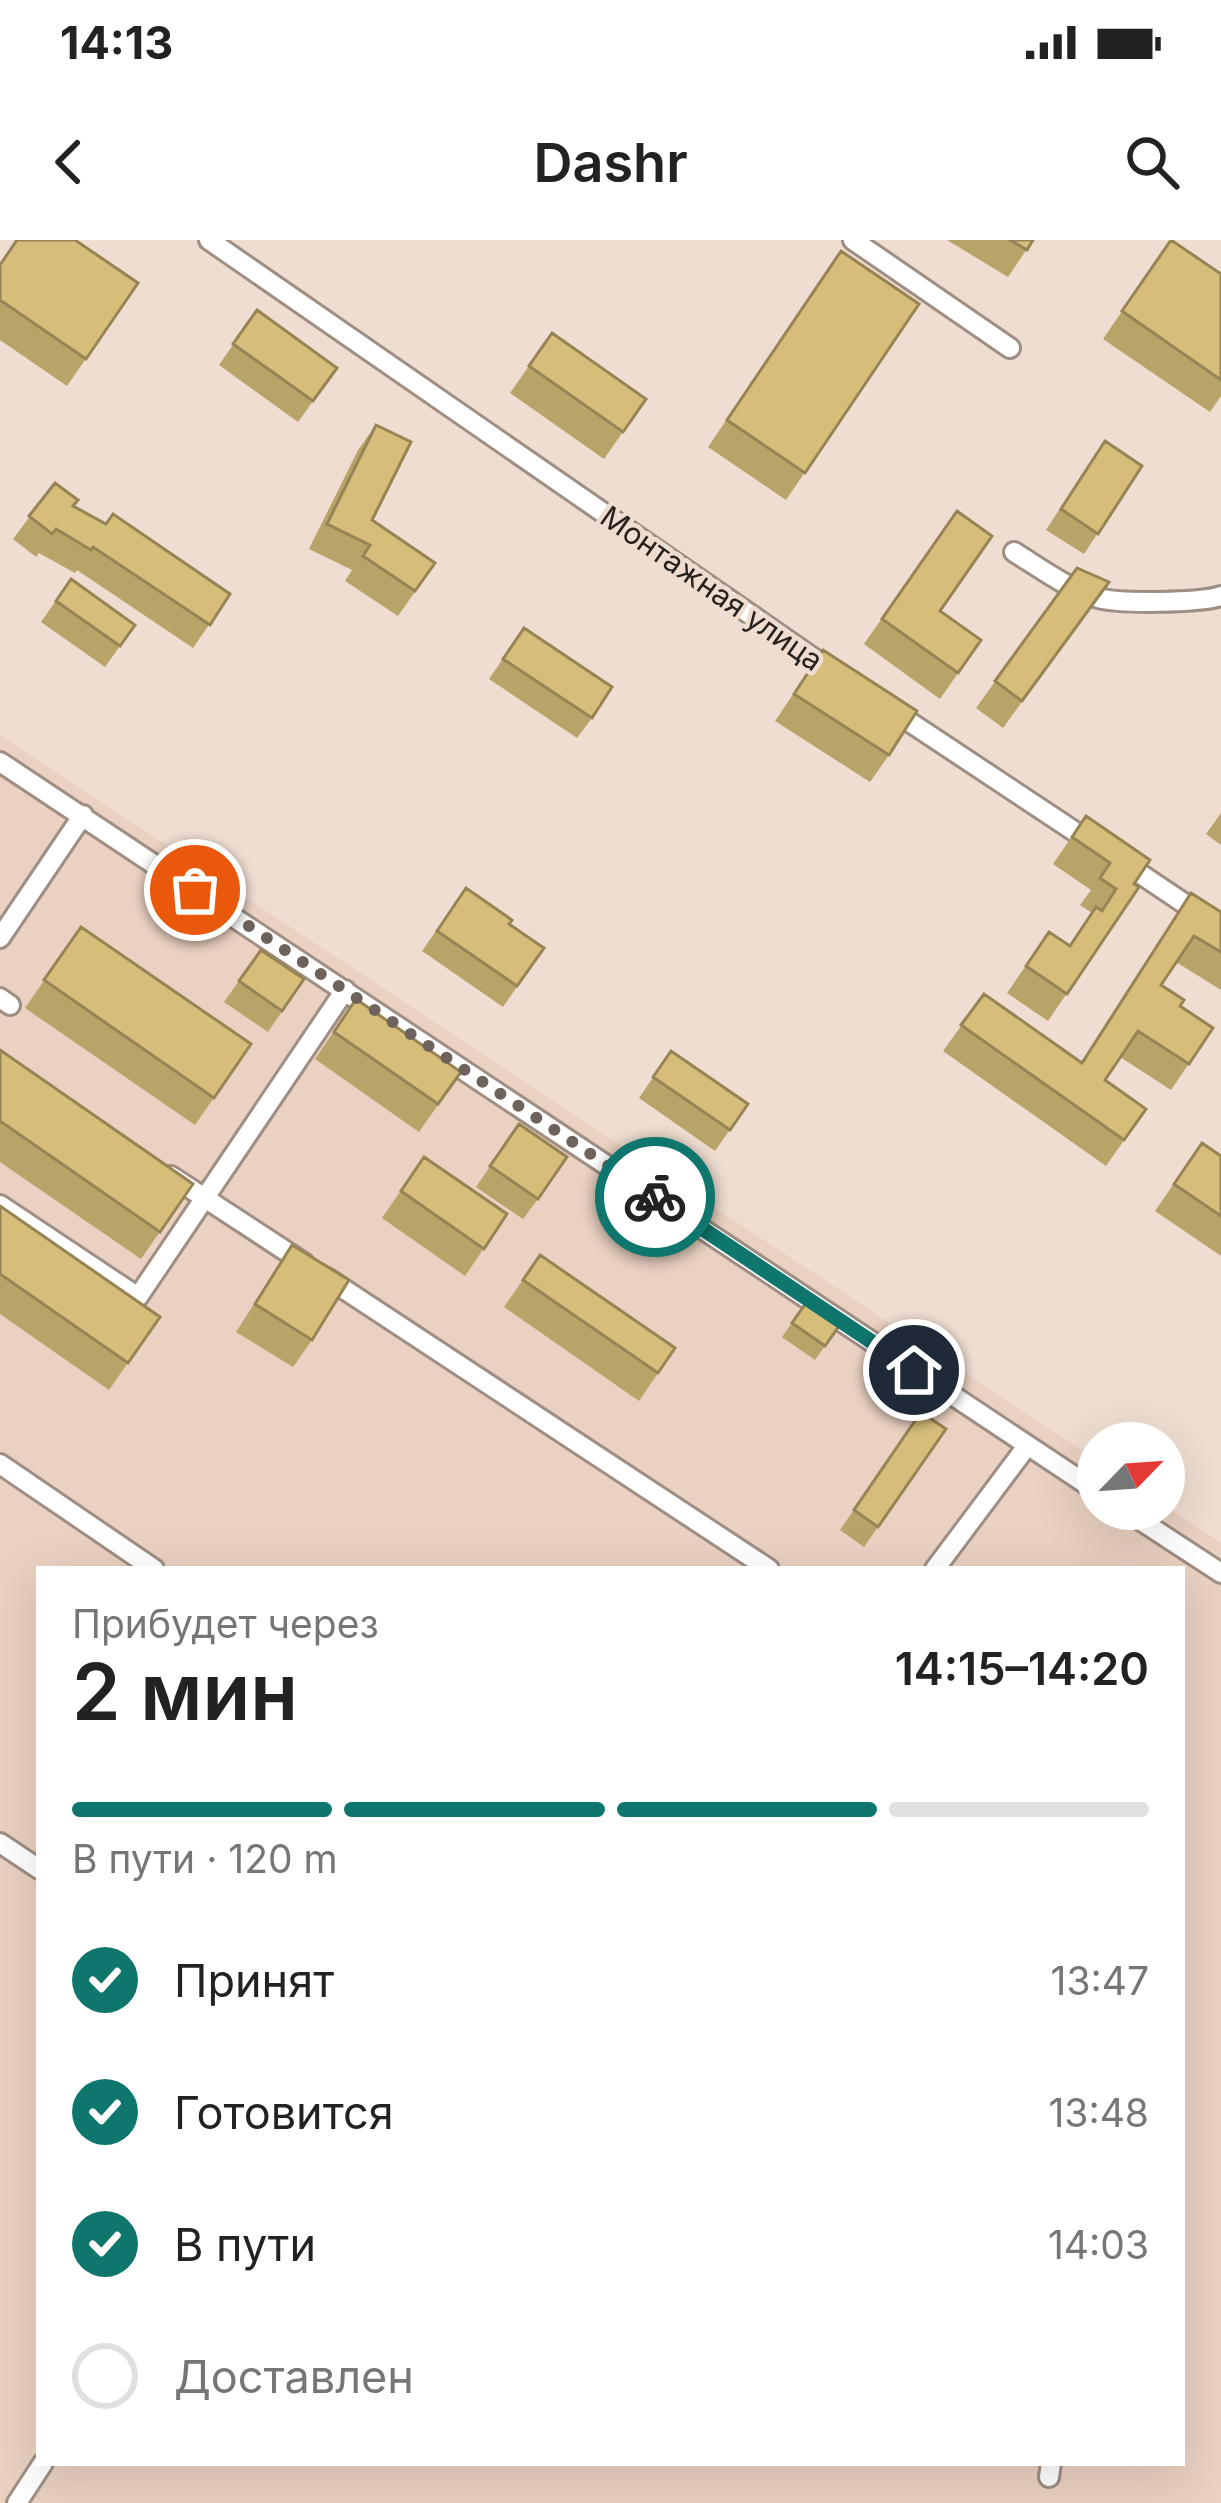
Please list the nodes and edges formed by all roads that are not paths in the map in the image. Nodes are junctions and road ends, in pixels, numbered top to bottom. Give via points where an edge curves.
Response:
1 (209, 240) edge
2 (853, 240) edge
3 (1010, 348) dead end
4 (1014, 552) dead end
5 (1221, 596) edge
6 (852, 684) edge
7 (872, 697) edge
8 (0, 762) edge
9 (83, 815) junction
10 (1221, 928) edge
11 (0, 938) edge
12 (345, 990) junction
13 (149, 1161) edge
14 (205, 1198) junction
15 (0, 1205) edge
16 (1027, 1446) junction
17 (0, 1463) edge
18 (1077, 1478) edge
19 (1155, 1530) edge
20 (150, 1566) edge
21 (764, 1566) edge
22 (937, 1566) edge
23 (1221, 1573) edge
24 (0, 1843) edge
25 (36, 1867) edge
26 (41, 2466) edge
27 (17, 2503) edge

1 - 6 street, Монтажная улица
2 - 3 street
4 - 5 street via 1099,598
7 - 10 street
8 - 9 street
9 - 11 street
9 - 12 street
12 - 14 street
12 - 16 street
13 - 14 street
14 - 15 street via 138,1297
14 - 21 street
16 - 18 street
16 - 22 street
17 - 20 street
19 - 23 street
24 - 25 street
26 - 27 street

